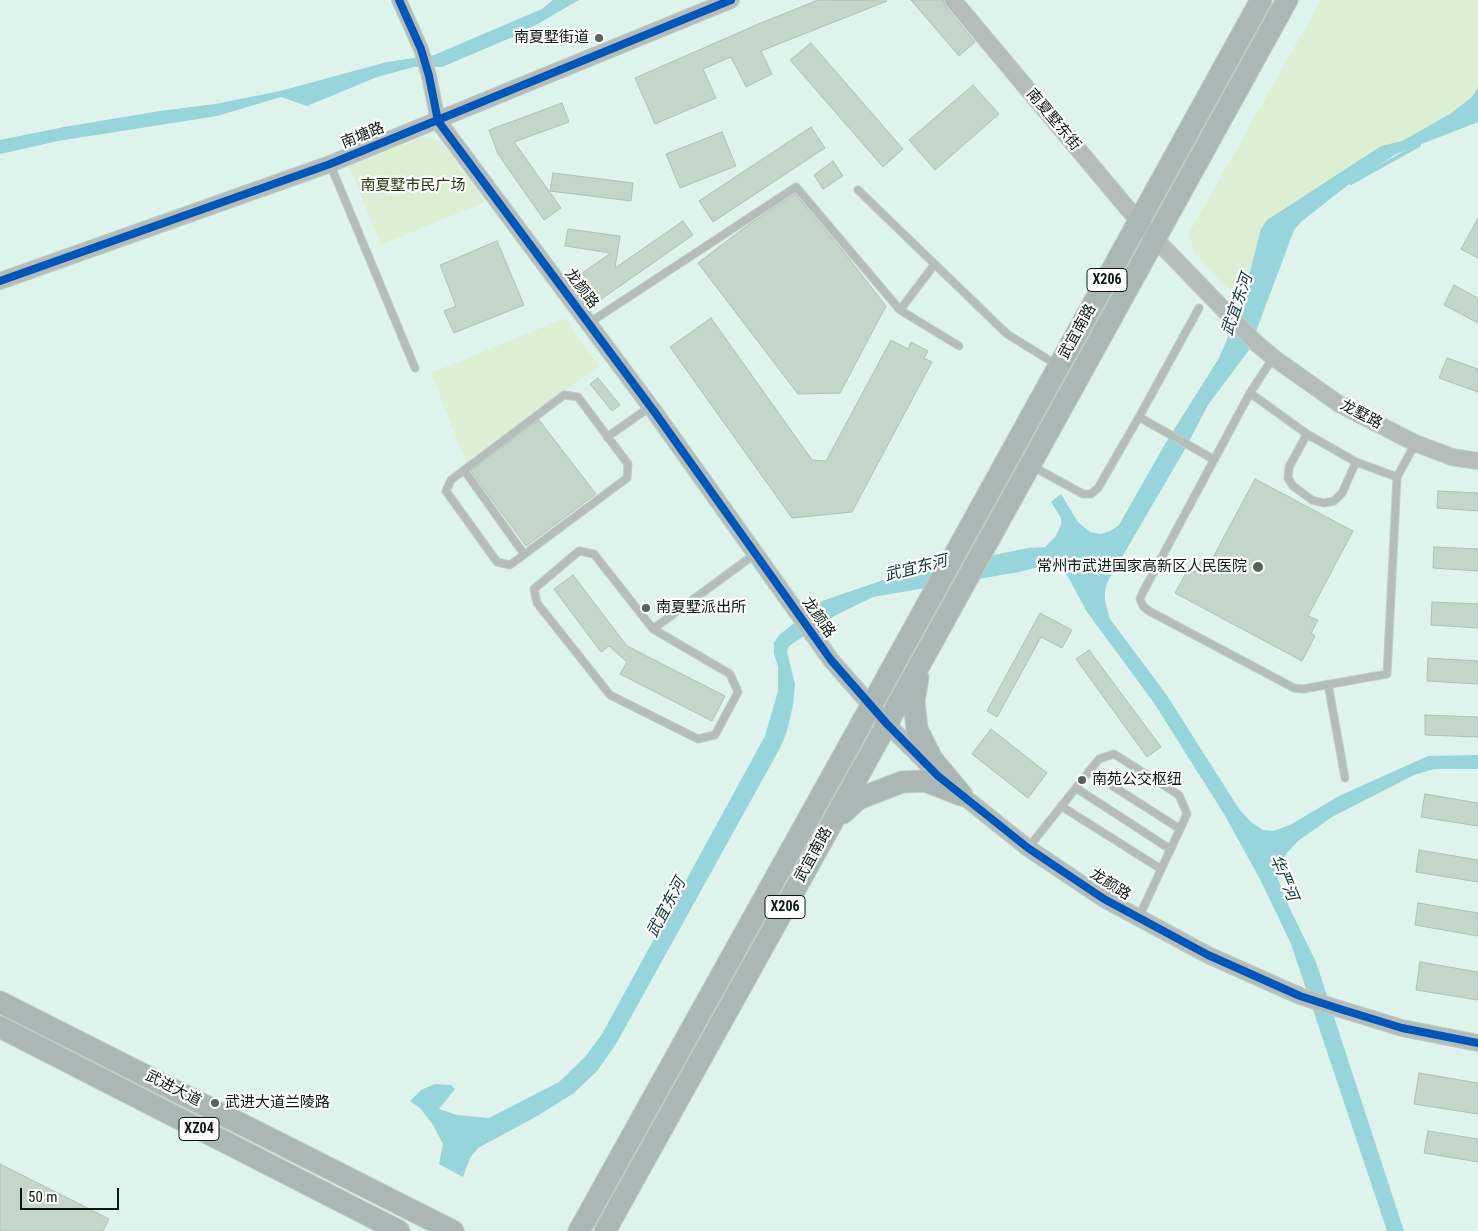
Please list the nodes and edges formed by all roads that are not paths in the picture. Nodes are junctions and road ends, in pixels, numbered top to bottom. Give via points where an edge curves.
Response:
1 (400, 0) edge
2 (731, 0) edge
3 (953, 0) edge
4 (1261, 0) edge
5 (1287, 0) edge
6 (438, 120) junction
7 (330, 164) junction
8 (858, 190) dead end
9 (1139, 222) junction
10 (1154, 239) junction
11 (934, 265) junction
12 (0, 281) edge
13 (1198, 308) dead end
14 (900, 310) junction
15 (589, 323) junction
16 (959, 346) dead end
17 (1274, 358) junction
18 (1059, 366) junction
19 (415, 368) dead end
20 (1250, 393) junction
21 (651, 407) junction
22 (1139, 417) junction
23 (1307, 434) junction
24 (607, 437) junction
25 (1415, 443) junction
26 (1213, 459) junction
27 (1478, 461) edge
28 (1356, 462) junction
29 (1029, 465) junction
30 (464, 470) junction
31 (1397, 477) junction
32 (524, 554) junction
33 (755, 554) junction
34 (653, 629) junction
35 (921, 663) junction
36 (1328, 684) junction
37 (871, 706) junction
38 (887, 724) junction
39 (1090, 771) junction
40 (1345, 778) dead end
41 (1076, 788) junction
42 (962, 795) junction
43 (1061, 806) junction
44 (832, 823) junction
45 (1180, 829) junction
46 (1028, 848) junction
47 (1170, 849) junction
48 (1161, 869) junction
49 (1138, 919) junction
50 (0, 1002) edge
51 (0, 1027) edge
52 (1478, 1043) edge
53 (399, 1231) edge
54 (452, 1231) edge
55 (578, 1231) edge
56 (605, 1231) edge

1 - 6 street via 421,49
2 - 6 street, 南塘路
3 - 9 street, 南夏墅东街
4 - 9 main road, 武宜南路 / X206
5 - 10 main road, 武宜南路 / X206
6 - 7 street, 南塘路
6 - 15 street, 龙颜路
7 - 12 street, 南塘路
7 - 19 lane
8 - 11 lane
9 - 10 street, 南夏墅东街
9 - 18 main road, 武宜南路 / X206
10 - 17 street, 龙墅路
10 - 29 main road, 武宜南路 / X206
11 - 14 lane
11 - 18 lane via 1007,334
13 - 22 lane
14 - 15 lane via 796,187
14 - 16 lane
15 - 21 street, 龙颜路
17 - 20 lane
17 - 25 street, 龙墅路 via 1339,404
18 - 37 main road, 武宜南路 / X206
20 - 23 lane
20 - 26 lane
21 - 24 lane
21 - 33 street, 龙颜路
22 - 26 lane
22 - 29 lane via 1098,488 1091,494 1083,494
23 - 28 lane
23 - 28 lane via 1289,467 1288,478 1293,486 1312,500 1334,501 1342,493
24 - 30 lane via 578,396 564,395
24 - 32 lane via 628,464 627,478
25 - 27 street, 龙墅路 via 1452,457
25 - 31 lane
26 - 36 lane via 1143,592 1140,599 1143,606 1294,688
28 - 31 lane
29 - 35 main road, 武宜南路 / X206
30 - 32 lane
30 - 32 lane via 451,480 446,491 497,562 510,565
31 - 36 lane via 1387,674
33 - 34 lane
33 - 37 street, 龙颜路 via 831,660
34 - 34 lane via 594,554 579,551 534,589 536,604 610,695 698,739 715,735 738,692 730,674
35 - 38 main road, 武宜南路 / X206
35 - 42 main road via 914,701 917,729 932,759
36 - 40 lane
37 - 38 street, 龙颜路
37 - 55 main road, 武宜南路 / X206
38 - 42 street, 龙颜路 via 938,776
38 - 44 main road, 武宜南路 / X206
39 - 41 lane
39 - 45 lane
39 - 45 lane via 1099,759 1114,754 1179,795 1187,814
41 - 43 lane
41 - 47 lane
42 - 44 main road via 925,781 902,782 858,799
42 - 46 street, 龙颜路
43 - 46 lane
43 - 48 lane
44 - 56 main road, 武宜南路 / X206
45 - 47 lane
46 - 49 street, 龙颜路
47 - 48 lane
48 - 49 lane
49 - 52 street, 龙颜路 via 1300,996 1402,1028
50 - 54 main road, 武进大道 / XZ04
51 - 53 main road, 武进大道 / XZ04

